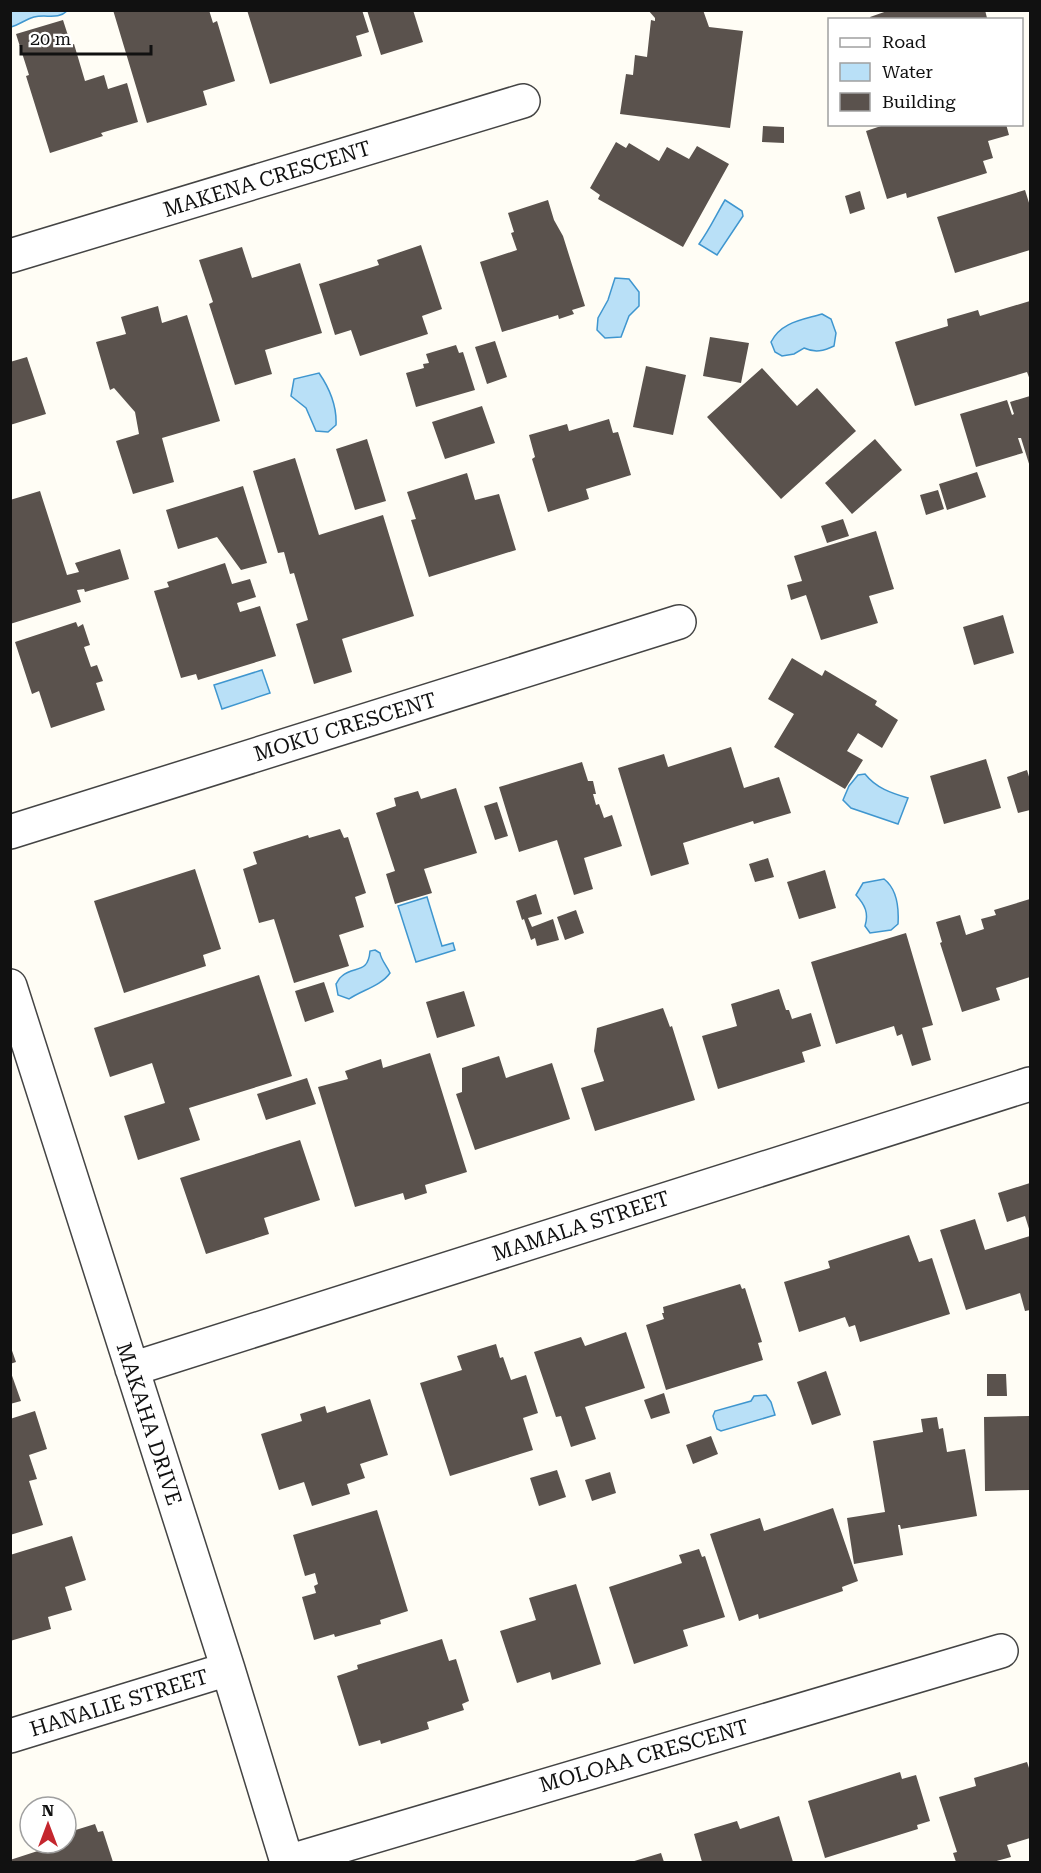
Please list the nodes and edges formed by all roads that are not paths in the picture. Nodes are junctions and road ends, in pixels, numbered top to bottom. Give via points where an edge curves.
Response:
1 (522, 101) dead end
2 (10, 256) edge
3 (679, 621) dead end
4 (10, 832) edge
5 (10, 986) edge
6 (1030, 1084) edge
7 (132, 1369) junction
8 (1001, 1651) dead end
9 (228, 1669) junction
10 (10, 1736) edge
11 (287, 1862) edge

1 - 2 street, MAKENA CRESCENT
3 - 4 street, MOKU CRESCENT
5 - 7 street, MAKAHA DRIVE
6 - 7 street, MAMALA STREET
7 - 9 street, MAKAHA DRIVE
8 - 11 street, MOLOAA CRESCENT
9 - 10 street, HANALIE STREET
9 - 11 street, MAKAHA DRIVE

